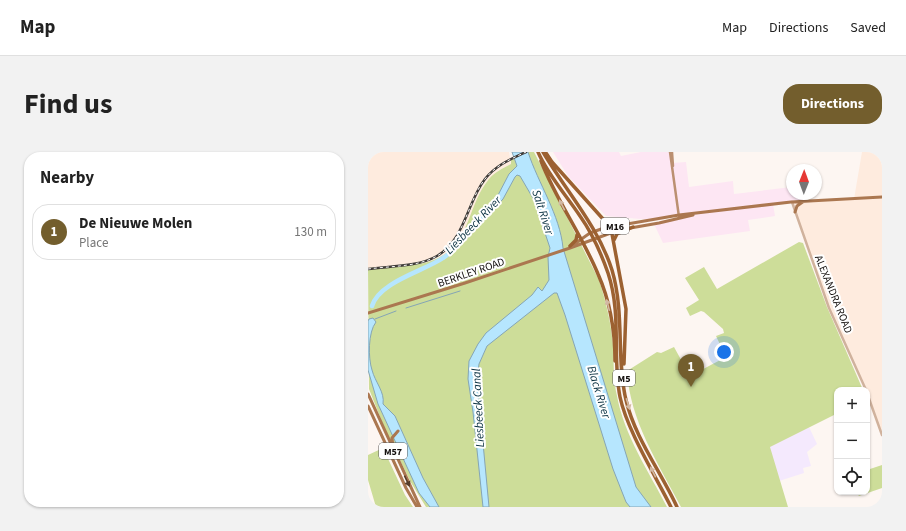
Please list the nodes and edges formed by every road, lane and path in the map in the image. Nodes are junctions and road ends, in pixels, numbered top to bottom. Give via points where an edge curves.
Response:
1 (542, 152) edge
2 (671, 152) edge
3 (882, 197) edge
4 (804, 201) junction
5 (791, 202) junction
6 (795, 212) junction
7 (679, 216) junction
8 (603, 219) junction
9 (626, 224) junction
10 (589, 226) junction
11 (607, 227) junction
12 (633, 227) junction
13 (611, 232) junction
14 (605, 234) junction
15 (577, 235) junction
16 (582, 241) junction
17 (614, 242) junction
18 (570, 246) junction
19 (565, 249) junction
20 (382, 310) junction
21 (368, 313) edge
22 (623, 368) junction
23 (618, 385) junction
24 (864, 387) edge
25 (368, 394) edge
26 (870, 402) edge
27 (368, 406) edge
28 (398, 431) dead end
29 (882, 435) edge
30 (394, 453) junction
31 (417, 507) edge
32 (420, 507) edge
33 (671, 507) edge
34 (677, 507) edge

1 - 8 highway
1 - 10 highway, M5
15 -> 1 highway via 541,162
2 - 7 main road
3 - 4 main road, BERKLEY ROAD / M16
4 - 5 main road, BERKLEY ROAD / M16
4 - 6 main road via 797,206
5 - 6 street, ALEXANDRA ROAD
5 - 7 main road, BERKLEY ROAD / M16
6 - 24 street, ALEXANDRA ROAD via 829,308
7 - 9 main road, BERKLEY ROAD / M16
7 - 12 main road, BERKLEY ROAD / M16
8 - 9 highway
8 - 11 highway
9 - 11 main road, BERKLEY ROAD / M16
10 - 22 highway, M5 via 601,243 612,270 618,296
10 - 23 highway, M5 via 608,274 615,303
11 - 13 highway
11 - 14 highway
11 - 16 main road, BERKLEY ROAD / M16 via 594,231
12 - 13 main road, BERKLEY ROAD / M16
12 - 17 highway via 617,234
13 - 14 main road, BERKLEY ROAD / M16
13 - 17 highway
14 - 16 main road, BERKLEY ROAD / M16
15 - 16 highway
15 - 18 highway
16 - 18 main road, BERKLEY ROAD
16 - 19 main road, BERKLEY ROAD
23 -> 16 highway via 609,308 598,273
17 - 22 highway via 626,309
18 - 19 main road, BERKLEY ROAD
19 - 20 main road, BERKLEY ROAD
20 - 21 main road, BERKLEY ROAD
20 - 21 main road, BERKLEY ROAD
22 -> 34 highway, M5 via 626,400 634,423
33 -> 23 highway, M5 via 625,414
25 - 30 main road, M57
26 - 29 street, ALEXANDRA ROAD
27 - 31 main road, M57
28 - 30 main road via 392,438
30 -> 32 main road, M57

